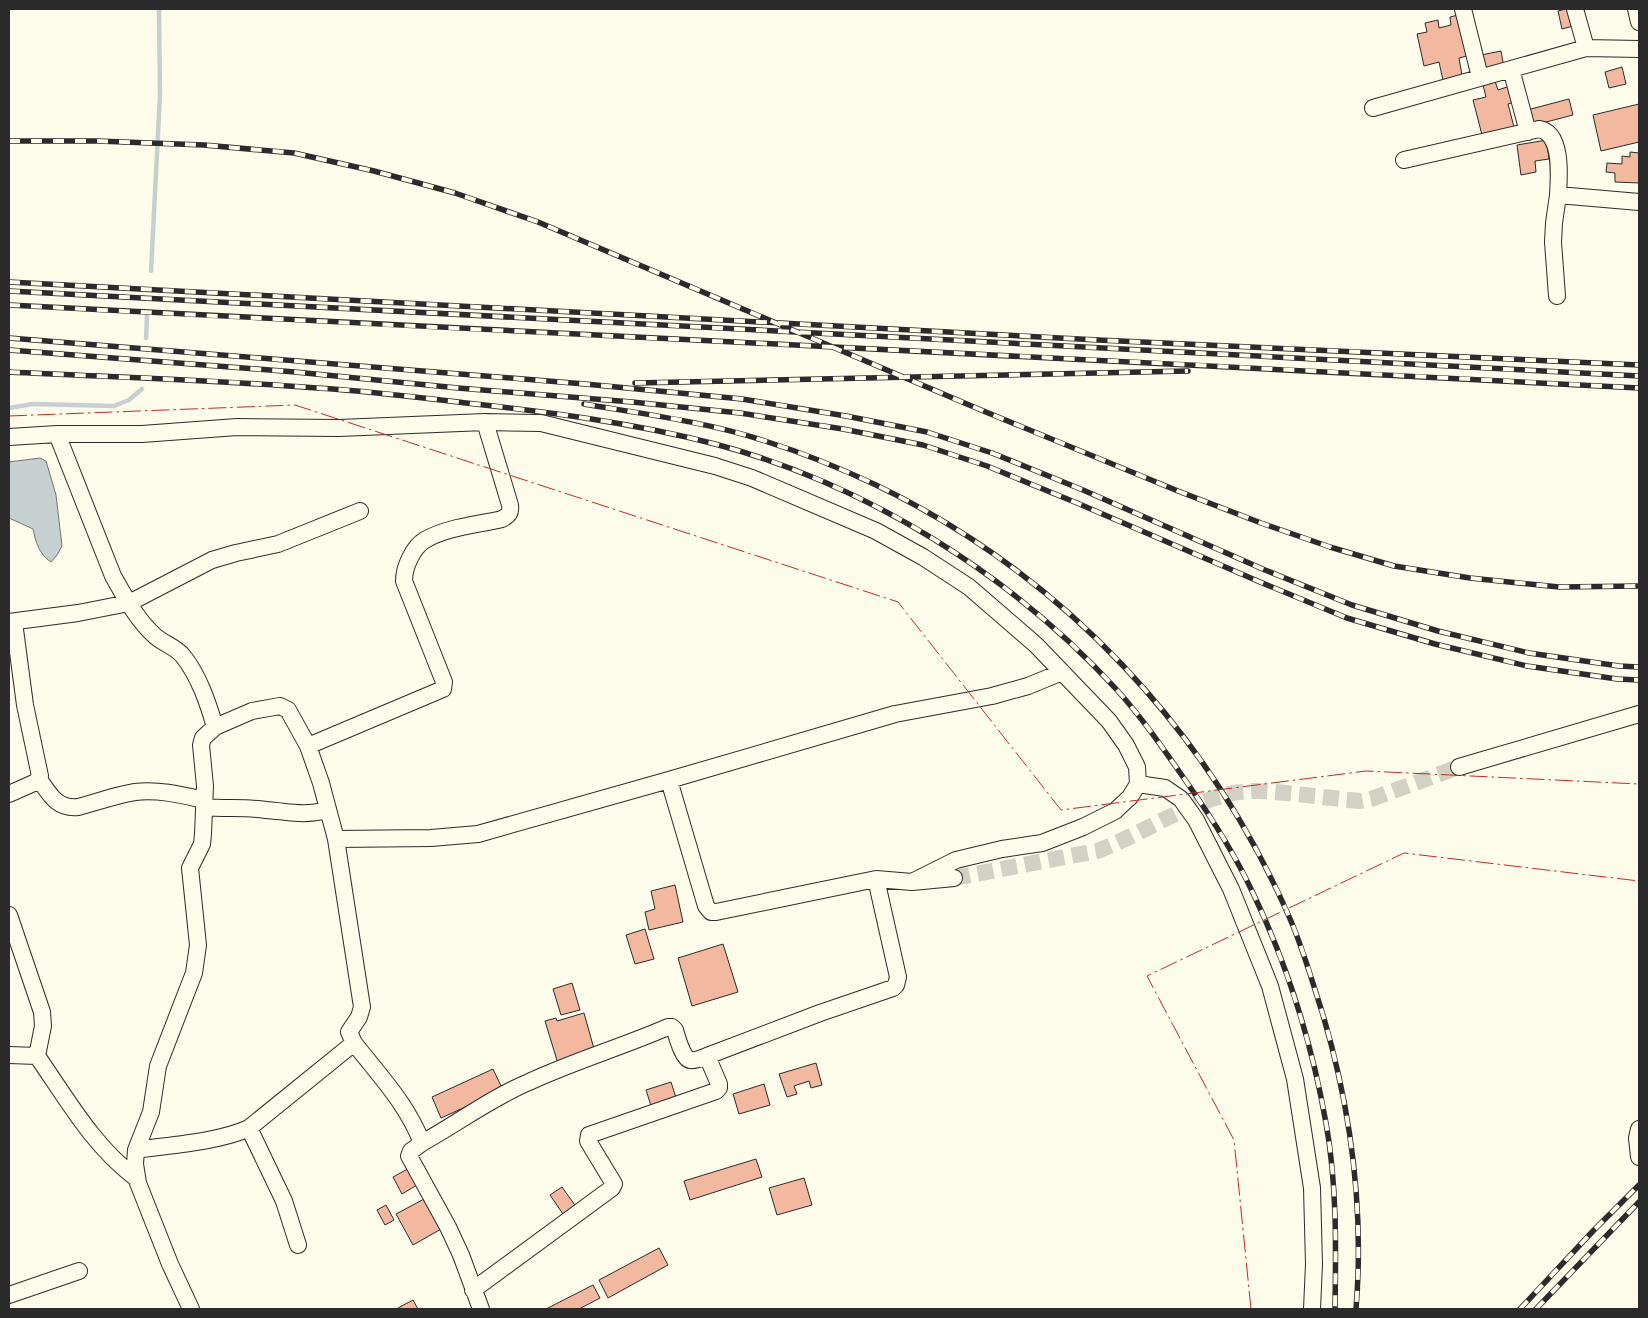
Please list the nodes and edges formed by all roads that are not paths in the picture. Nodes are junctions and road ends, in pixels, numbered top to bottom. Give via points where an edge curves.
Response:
1 (1463, 9) edge
2 (1575, 9) edge
3 (1636, 9) edge
4 (1639, 22) edge
5 (1586, 48) junction
6 (1639, 48) edge
7 (1511, 69) junction
8 (1480, 77) junction
9 (1373, 108) dead end
10 (1528, 132) junction
11 (1404, 160) dead end
12 (1558, 195) junction
13 (1639, 202) edge
14 (1557, 296) dead end
15 (485, 422) junction
16 (57, 434) junction
17 (9, 437) edge
18 (360, 511) dead end
19 (129, 603) junction
20 (11, 622) edge
21 (1062, 672) junction
22 (1639, 714) edge
23 (215, 727) junction
24 (308, 746) junction
25 (1459, 767) tunnel mouth
26 (39, 779) junction
27 (669, 780) junction
28 (1138, 784) junction
29 (9, 794) edge
30 (204, 803) junction
31 (328, 810) junction
32 (336, 840) junction
33 (954, 878) tunnel mouth
34 (876, 879) junction
35 (912, 882) junction
36 (9, 915) edge
37 (354, 1043) junction
38 (9, 1055) edge
39 (37, 1056) junction
40 (707, 1056) junction
41 (249, 1128) junction
42 (1639, 1129) edge
43 (422, 1143) junction
44 (136, 1150) junction
45 (1639, 1157) edge
46 (136, 1178) junction
47 (298, 1245) dead end
48 (78, 1271) dead end
49 (473, 1290) junction
50 (9, 1295) edge
51 (191, 1309) edge
52 (481, 1309) edge
53 (1312, 1309) edge

1 - 8 street
2 - 5 street
3 - 4 street
5 - 6 street
5 - 7 street
7 - 8 street
7 - 10 street
8 - 9 street
10 - 11 street
10 - 12 street via 1544,130 1553,141 1558,160
12 - 13 street
12 - 14 street via 1554,223
15 - 16 street
15 - 21 street via 541,423 715,466 810,502 876,531 969,587
15 - 24 street via 511,512 502,519 424,540 404,573 404,581 444,682 443,689
16 - 17 street
16 - 19 street via 113,576
18 - 19 street via 278,544 212,560
19 - 20 street
19 - 23 street via 154,635 186,660 206,698
20 - 26 street
21 - 27 street via 992,696 895,714
21 - 28 street via 1109,722 1126,746 1137,767
22 - 25 street
23 - 24 street via 252,711 280,706 288,710
23 - 30 street via 203,738 201,745
24 - 31 street
26 - 29 street
26 - 30 street via 60,805 69,808 135,792 175,794
27 - 32 street via 478,834
27 - 34 street via 706,906 711,912
28 - 35 street via 1115,811 1083,827 1042,843 956,860
28 - 53 street via 1165,788 1181,799 1196,820 1231,889 1270,986 1295,1079 1312,1188
30 - 31 street via 293,814
30 - 44 street via 202,844 190,868 198,945 194,973 158,1066 151,1112
31 - 32 street
32 - 37 street via 362,1007 349,1032
33 - 35 street
34 - 35 street
34 - 40 street via 898,977 896,985
36 - 39 street via 42,1012 44,1026
37 - 41 street
37 - 43 street via 400,1101
38 - 39 street
39 - 46 street via 83,1124 118,1164
40 - 43 street via 692,1061 687,1059 675,1030 668,1027 529,1082
40 - 49 street via 719,1088 589,1135 588,1141 614,1184 612,1188
41 - 44 street via 221,1137
41 - 47 street via 284,1201
42 - 45 street
43 - 49 street via 411,1150 409,1156 448,1226
44 - 46 street
46 - 51 street
48 - 50 street
49 - 52 street

